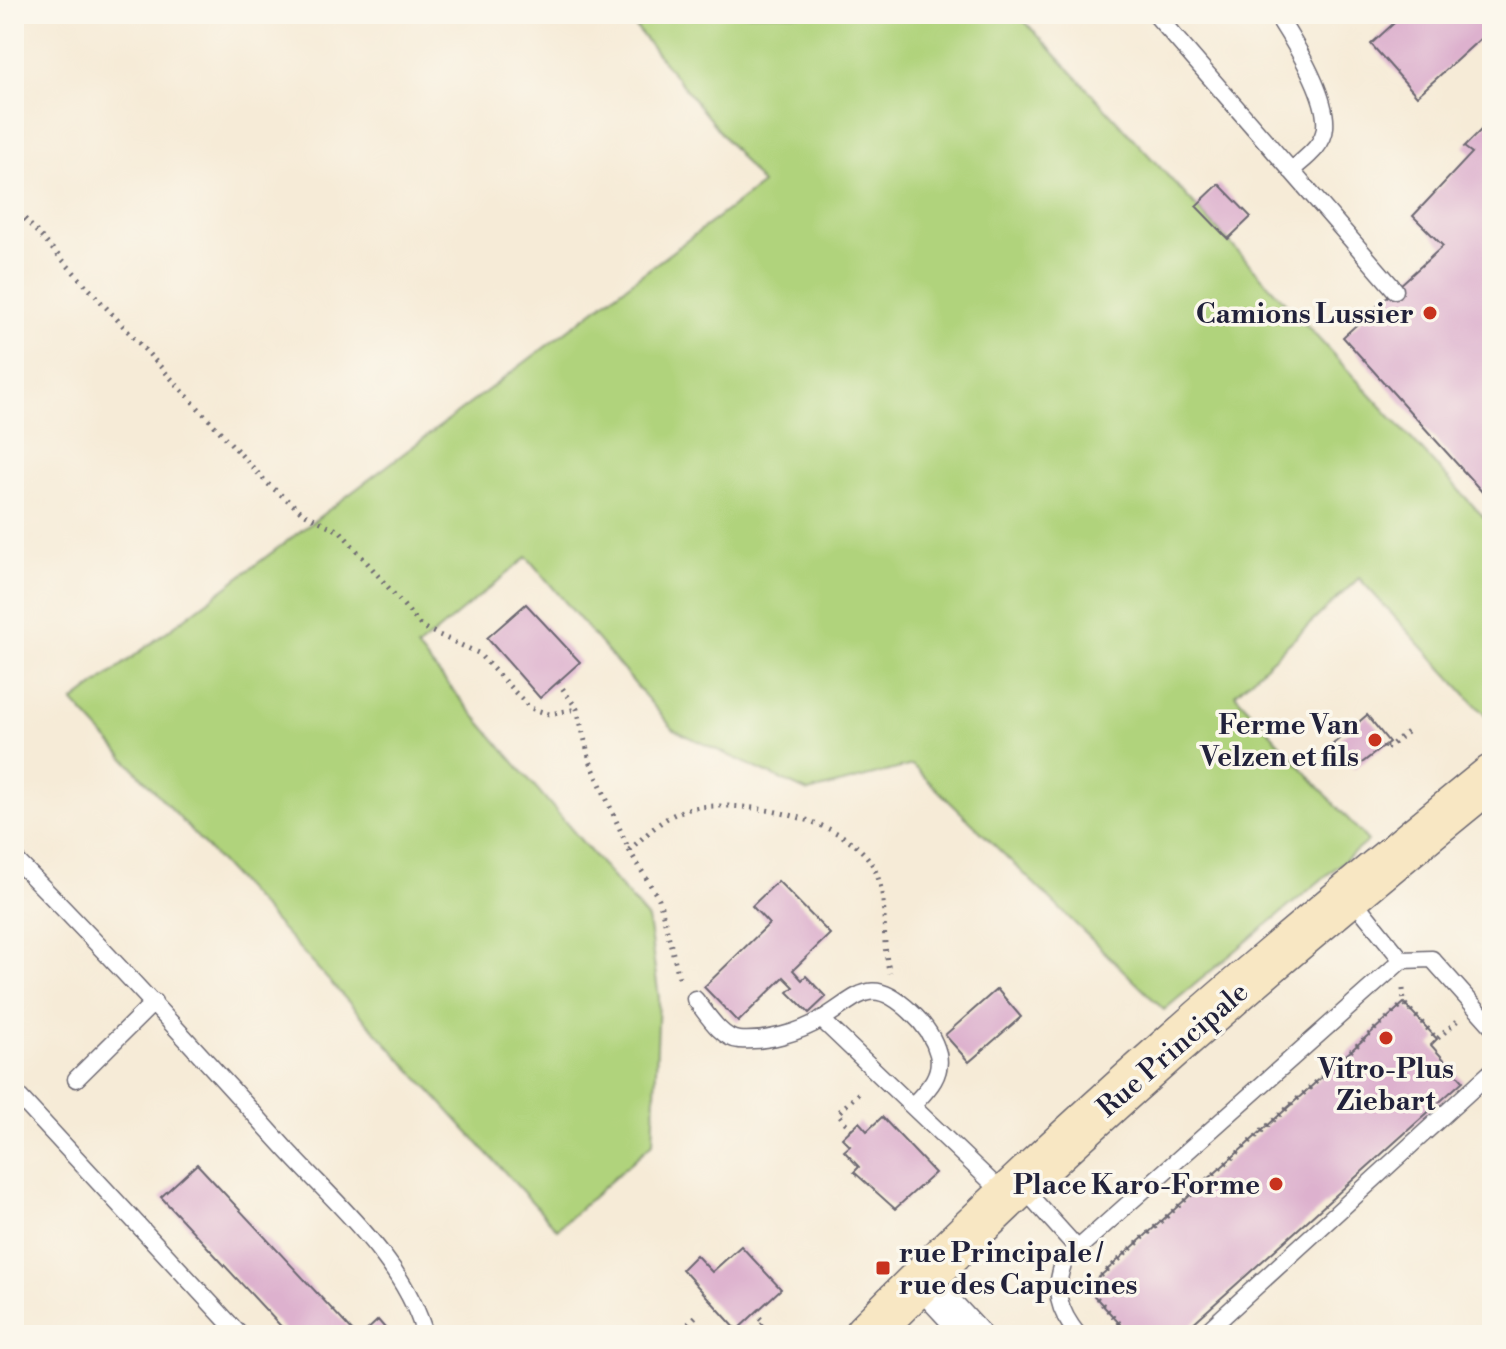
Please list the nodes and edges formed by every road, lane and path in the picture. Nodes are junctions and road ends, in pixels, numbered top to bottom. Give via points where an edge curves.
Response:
1 (1155, 14) edge
2 (1276, 14) edge
3 (1291, 171) junction
4 (14, 207) edge
5 (1395, 290) dead end
6 (558, 682) dead end
7 (577, 709) junction
8 (1408, 731) dead end
9 (1382, 747) dead end
10 (1492, 777) edge
11 (629, 850) junction
12 (14, 858) edge
13 (1349, 895) junction
14 (1402, 960) junction
15 (695, 999) joint
16 (899, 1001) junction
17 (154, 1002) junction
18 (821, 1019) junction
19 (1492, 1026) edge
20 (1437, 1039) dead end
21 (1492, 1071) edge
22 (878, 1074) junction
23 (76, 1079) dead end
24 (14, 1091) edge
25 (912, 1106) junction
26 (851, 1130) dead end
27 (1013, 1191) junction
28 (1077, 1248) junction
29 (921, 1279) junction
30 (755, 1313) dead end
31 (698, 1314) dead end
32 (1119, 1323) junction
33 (240, 1335) edge
34 (425, 1335) edge
35 (677, 1335) edge
36 (749, 1335) edge
37 (866, 1335) edge
38 (973, 1335) edge
39 (1078, 1335) edge
40 (1105, 1335) edge
41 (1130, 1335) edge
42 (1203, 1335) edge

1 - 3 lane
2 - 3 lane via 1321,102 1325,127 1315,149
3 - 5 lane
4 - 7 path via 268,484 303,513 341,532 422,627 478,653 530,708 549,714
6 - 7 path
7 - 11 path via 590,761
8 - 9 path via 1384,751
10 - 13 main road, Rue Principale
11 - 15 path via 659,899 676,971
11 - 16 path via 665,818 690,809 733,806 805,818 831,830 870,861 880,882 885,956
12 - 17 lane
13 - 14 lane
13 - 27 main road, Rue Principale
14 - 19 lane via 1432,959
14 - 28 lane
15 - 18 lane via 715,1010 724,1033 739,1040 795,1032
16 - 18 lane via 887,993 862,992
16 - 25 lane via 919,1020 939,1057 938,1073
17 - 23 lane
17 - 34 lane via 394,1271
18 - 22 lane
20 - 32 path via 1404,1003 1087,1288
21 - 42 lane
22 - 25 lane
22 - 26 path via 838,1113
24 - 33 lane
25 - 27 lane
27 - 28 lane
27 - 29 main road, Rue Principale
28 - 39 lane via 1064,1261 1057,1287 1062,1312
29 - 37 main road, Rue Principale
29 - 38 street
30 - 36 path via 764,1322
31 - 35 path
32 - 40 path
32 - 41 path

